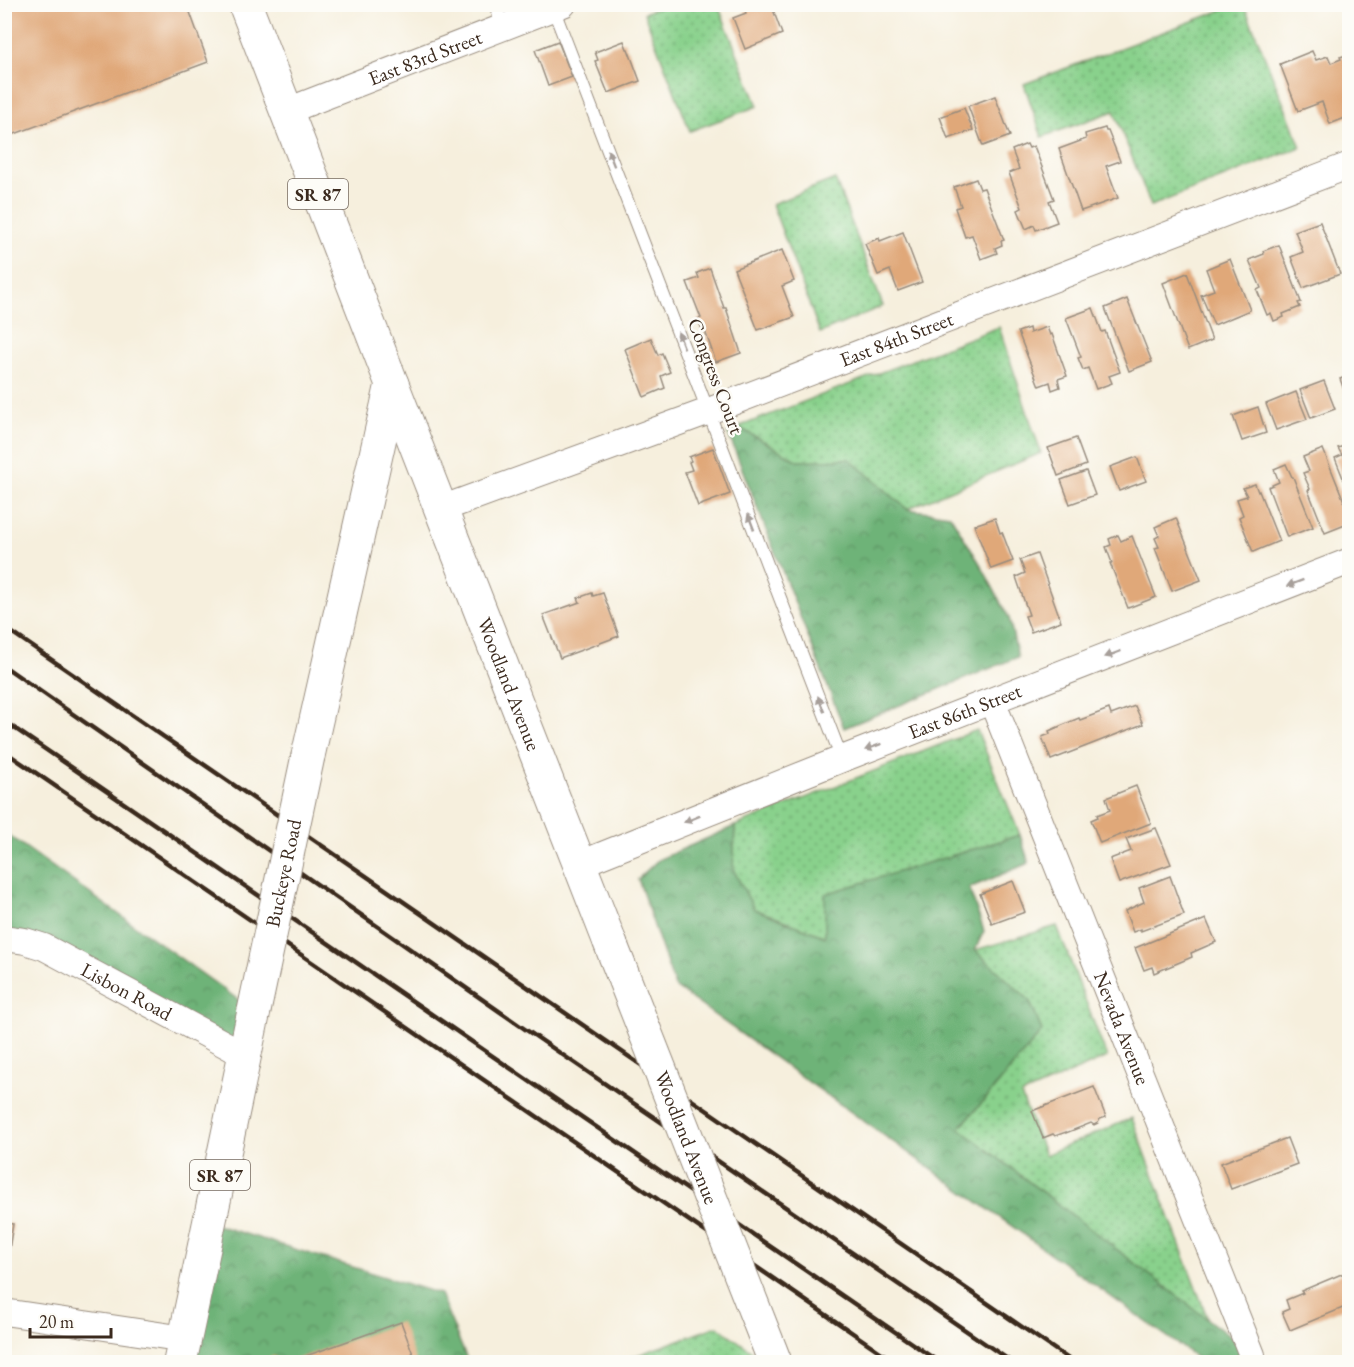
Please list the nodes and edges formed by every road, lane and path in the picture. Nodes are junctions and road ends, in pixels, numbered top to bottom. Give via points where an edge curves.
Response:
1 (245, 4) edge
2 (558, 6) edge
3 (499, 16) edge
4 (286, 111) junction
5 (1350, 165) edge
6 (392, 384) junction
7 (709, 411) junction
8 (441, 509) junction
9 (1349, 562) edge
10 (992, 701) junction
11 (842, 759) junction
12 (580, 864) junction
13 (4, 938) edge
14 (245, 1054) junction
15 (4, 1312) edge
16 (182, 1351) edge
17 (1252, 1355) dead end
18 (775, 1362) edge

1 - 4 main road, Woodland Avenue / SR 87
2 - 3 street, East 83rd Street
7 -> 2 lane, Congress Court
3 - 4 street, East 83rd Street
4 - 6 main road, Woodland Avenue / SR 87
5 - 7 street, East 84th Street
6 - 8 main road, Woodland Avenue
6 - 14 main road, Buckeye Road / SR 87, bridge
7 - 8 street, East 84th Street
11 -> 7 lane, Congress Court
8 - 12 main road, Woodland Avenue
9 -> 10 street, East 86th Street
10 -> 11 street, East 86th Street
10 - 17 street, Nevada Avenue
11 -> 12 street, East 86th Street
12 - 18 main road, Woodland Avenue, bridge
13 - 14 street, Lisbon Road via 44,947
14 - 16 main road, Buckeye Road / SR 87
15 - 16 street

